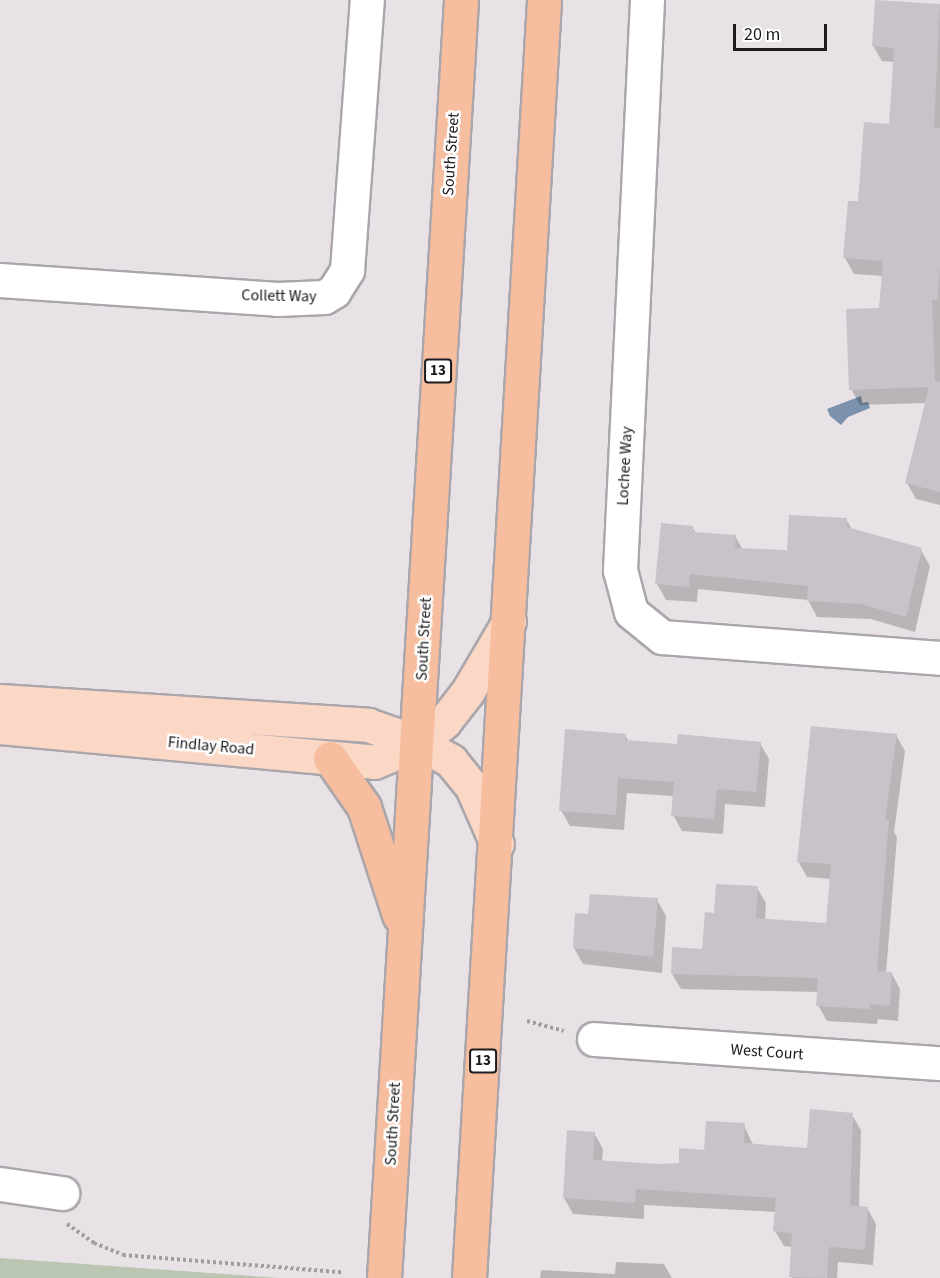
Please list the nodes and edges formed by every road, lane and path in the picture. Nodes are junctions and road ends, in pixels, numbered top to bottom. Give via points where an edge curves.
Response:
1 (367, 0) edge
2 (461, 0) edge
3 (544, 0) edge
4 (647, 0) edge
5 (0, 280) edge
6 (509, 621) junction
7 (940, 658) edge
8 (0, 702) edge
9 (0, 728) edge
10 (419, 743) junction
11 (330, 758) junction
12 (497, 844) junction
13 (405, 937) junction
14 (594, 1039) dead end
15 (940, 1063) edge
16 (0, 1184) edge
17 (62, 1193) joint
18 (341, 1272) dead end
19 (384, 1278) edge
20 (469, 1278) edge

1 - 5 street, Collett Way via 347,270 334,291 324,297 277,298
2 - 10 highway, South Street / 13
3 - 6 highway, 13
4 - 7 street, Lochee Way via 620,570 631,612 662,638
6 - 10 main road, Findlay Road via 468,692 444,722
6 - 12 highway, 13
8 - 10 main road, Findlay Road via 368,725
9 - 11 main road, Findlay Road
10 - 11 main road, Findlay Road via 374,762
10 - 12 main road, Findlay Road via 451,761 472,787
10 - 13 highway, South Street / 13
11 - 13 highway via 364,807
12 - 20 highway, 13
13 - 19 highway, South Street / 13
14 - 15 street, West Court
16 - 17 street
17 - 18 path via 68,1224 94,1244 123,1255

